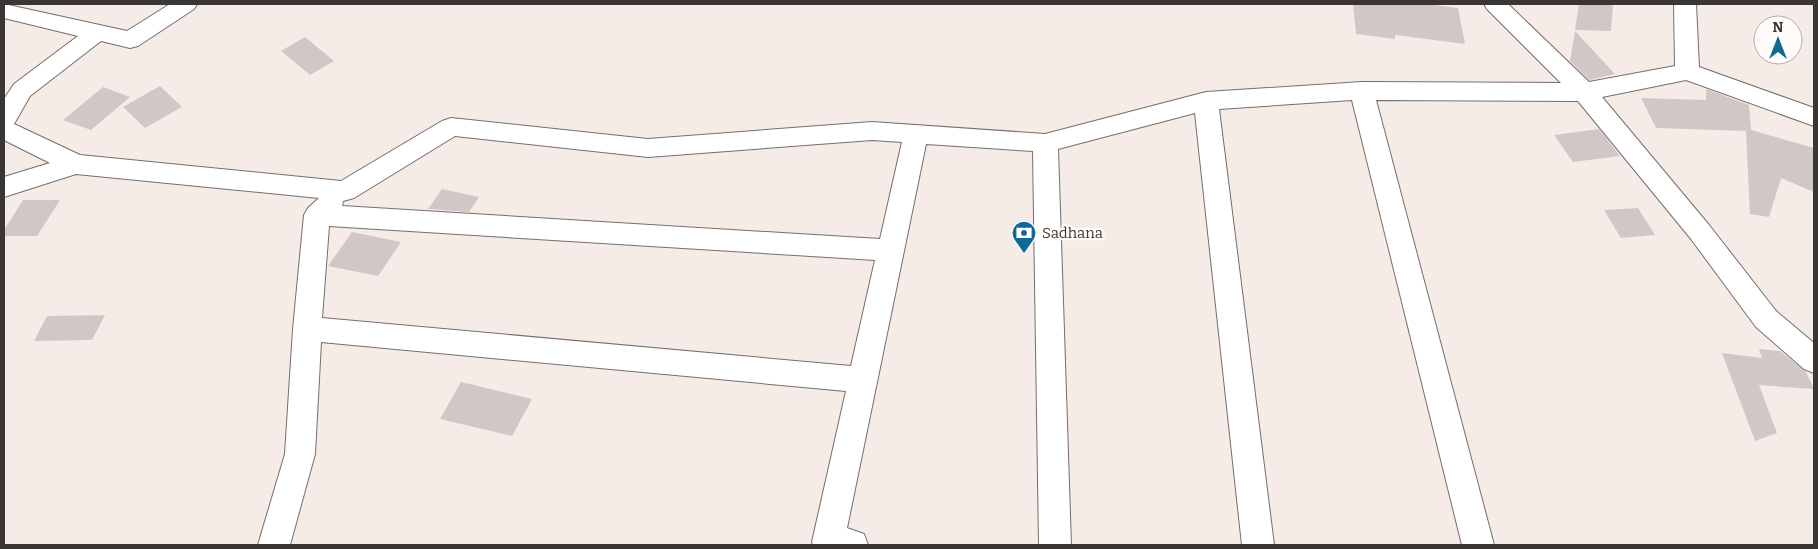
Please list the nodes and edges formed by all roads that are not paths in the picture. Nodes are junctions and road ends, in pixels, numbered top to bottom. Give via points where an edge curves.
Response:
1 (46, 4) edge
2 (186, 4) edge
3 (1495, 4) edge
4 (1685, 4) edge
5 (4, 11) edge
6 (28, 16) junction
7 (98, 32) junction
8 (1687, 72) junction
9 (1362, 91) junction
10 (1584, 92) junction
11 (1206, 102) junction
12 (1814, 118) edge
13 (4, 119) edge
14 (4, 130) edge
15 (916, 134) junction
16 (1045, 143) junction
17 (76, 164) junction
18 (4, 187) edge
19 (345, 191) junction
20 (317, 215) junction
21 (890, 250) junction
22 (307, 329) junction
23 (1814, 360) edge
24 (863, 380) junction
25 (274, 545) edge
26 (852, 545) edge
27 (1055, 545) edge
28 (1258, 545) edge
29 (1478, 545) edge

1 - 6 street
2 - 7 street via 130,40
3 - 10 street
4 - 8 street
5 - 6 street
6 - 7 street
7 - 13 street via 22,90
8 - 10 street
8 - 12 street
9 - 10 street
9 - 11 street
9 - 29 street
10 - 23 street via 1700,232 1766,319
11 - 16 street
11 - 28 street
14 - 17 street
15 - 16 street
15 - 19 street via 872,131 648,148 451,127
15 - 21 street
16 - 27 street
17 - 18 street
17 - 19 street
19 - 20 street
20 - 21 street
20 - 22 street
21 - 24 street
22 - 24 street
22 - 25 street via 300,454
24 - 26 street via 828,542

